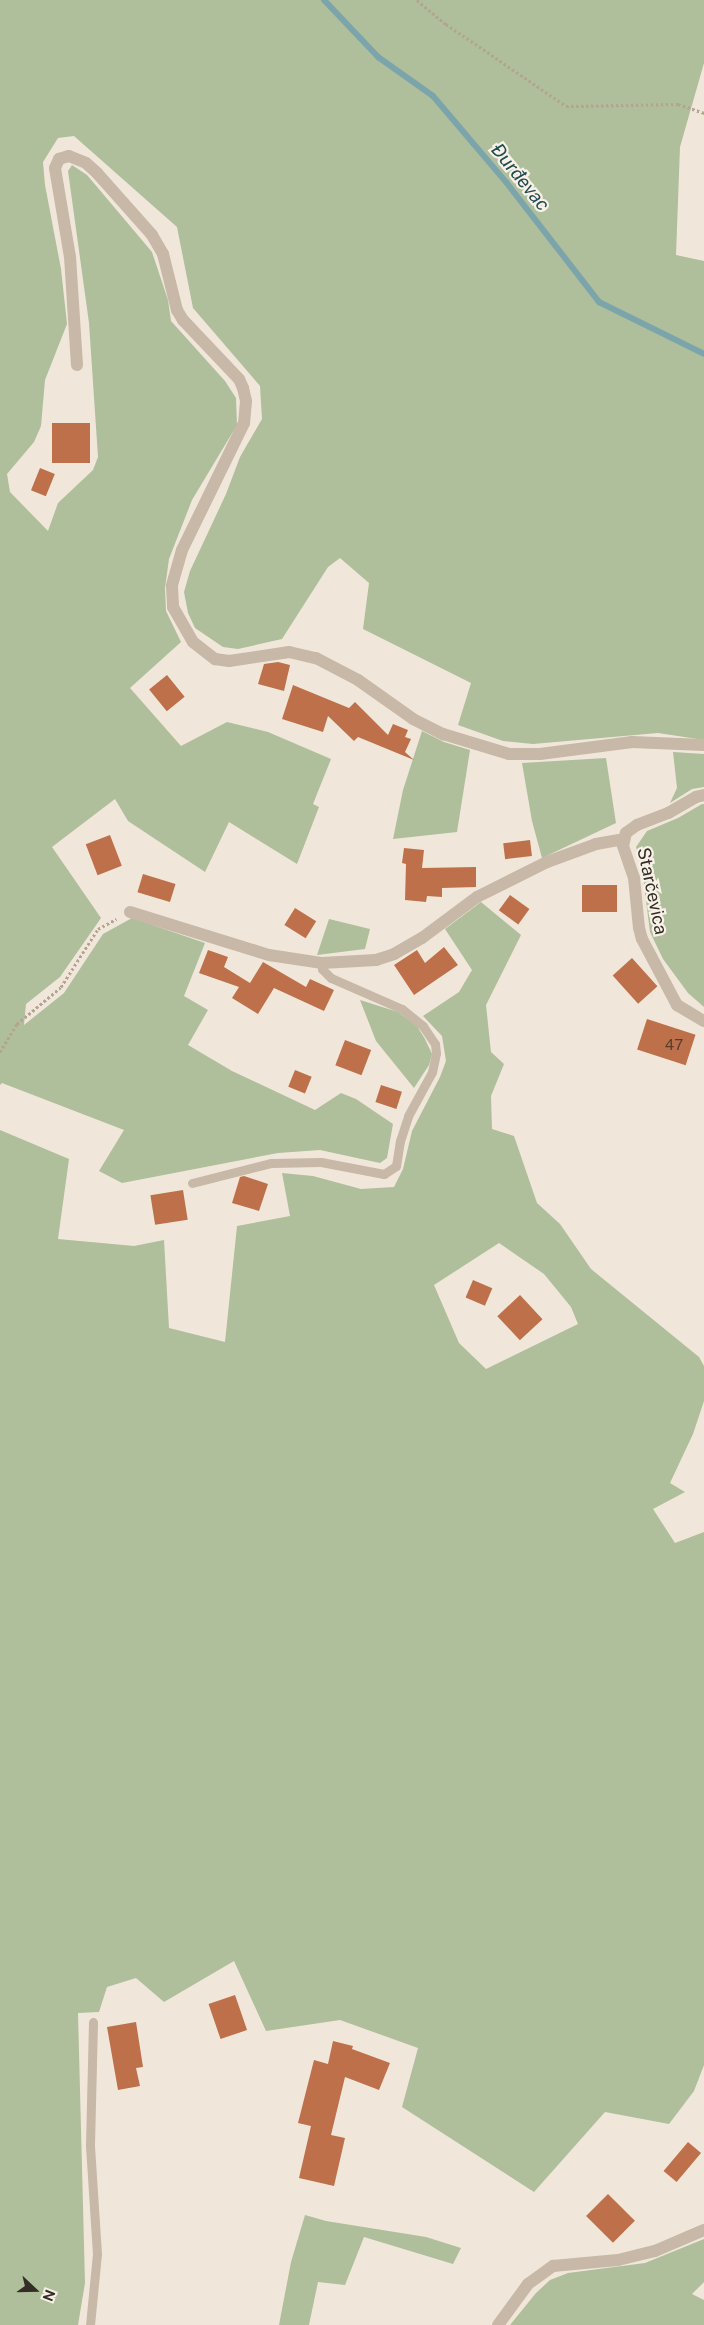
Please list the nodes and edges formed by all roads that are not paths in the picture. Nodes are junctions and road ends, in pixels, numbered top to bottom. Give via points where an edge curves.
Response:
1 (77, 365) dead end
2 (704, 745) edge
3 (704, 795) edge
4 (624, 839) junction
5 (130, 912) road end
6 (322, 963) junction
7 (704, 1021) edge
8 (192, 1183) dead end
9 (93, 2022) dead end
10 (704, 2230) edge
11 (90, 2325) edge
12 (498, 2325) edge

1 - 2 street via 70,257 55,168 59,159 69,156 86,163 97,173 152,236 163,254 180,315 244,388 244,423 182,550 172,586 173,607 193,642 215,659 229,661 289,652 316,658 358,680 413,719 436,731 509,754 540,754 632,742
3 - 4 street, Starčevica via 638,825 626,833
4 - 6 street via 596,844 530,870 477,897 422,938 394,954 356,962
4 - 7 street, Starčevica via 624,853 634,878 642,940 677,1005
5 - 6 street via 269,956
6 - 8 lane via 322,969 331,978 408,1013 423,1026 434,1044 436,1053 432,1072 408,1116 396,1166 384,1174 321,1162 271,1163
9 - 11 lane via 90,2145 97,2254
10 - 12 street via 636,2256 553,2266 528,2284

